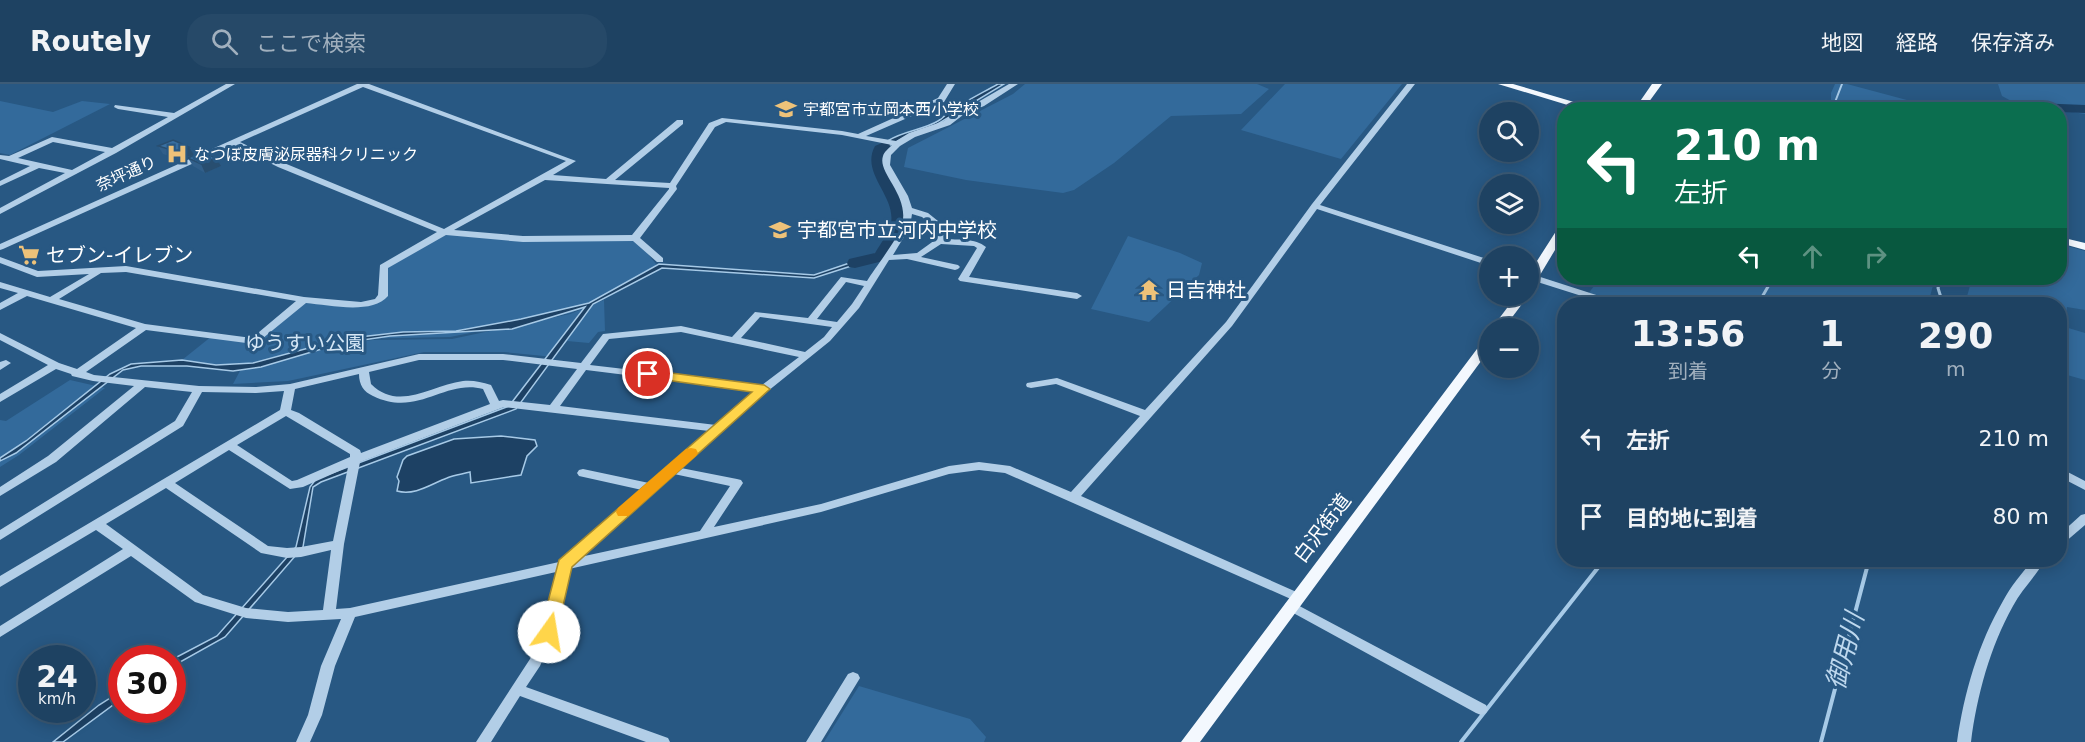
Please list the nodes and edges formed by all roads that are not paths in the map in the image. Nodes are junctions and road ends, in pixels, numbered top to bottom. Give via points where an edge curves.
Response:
1 (231, 84) edge
2 (362, 84) edge
3 (951, 84) edge
4 (1014, 84) edge
5 (1411, 84) edge
6 (1503, 84) edge
7 (1657, 84) edge
8 (1568, 102) edge
9 (1644, 102) edge
10 (118, 107) dead end
11 (176, 116) junction
12 (680, 122) dead end
13 (858, 136) junction
14 (234, 142) junction
15 (892, 143) junction
16 (113, 150) junction
17 (3, 158) edge
18 (38, 165) junction
19 (72, 172) junction
20 (544, 177) junction
21 (607, 182) junction
22 (0, 184) edge
23 (672, 186) junction
24 (1315, 206) junction
25 (908, 210) junction
26 (0, 211) edge
27 (444, 232) junction
28 (634, 238) junction
29 (1557, 238) edge
30 (939, 241) junction
31 (2067, 242) edge
32 (0, 246) edge
33 (2085, 247) edge
34 (887, 258) junction
35 (907, 258) junction
36 (1479, 259) edge
37 (0, 260) edge
38 (660, 260) dead end
39 (1539, 266) edge
40 (955, 267) dead end
41 (100, 271) junction
42 (1539, 283) edge
43 (870, 284) junction
44 (0, 285) edge
45 (27, 292) junction
46 (1077, 296) dead end
47 (1590, 297) edge
48 (53, 299) junction
49 (304, 300) junction
50 (0, 307) edge
51 (811, 321) junction
52 (839, 325) junction
53 (144, 327) junction
54 (0, 336) edge
55 (734, 340) junction
56 (806, 355) junction
57 (1479, 355) edge
58 (55, 365) junction
59 (585, 366) junction
60 (364, 370) junction
61 (76, 374) junction
62 (142, 384) junction
63 (1031, 385) dead end
64 (290, 387) junction
65 (199, 389) junction
66 (764, 389) junction
67 (0, 399) edge
68 (496, 406) junction
69 (553, 409) junction
70 (285, 412) junction
71 (1147, 415) junction
72 (718, 429) junction
73 (230, 446) junction
74 (353, 465) junction
75 (672, 470) junction
76 (583, 473) dead end
77 (2067, 476) edge
78 (167, 483) junction
79 (2085, 486) edge
80 (652, 488) junction
81 (0, 492) edge
82 (1074, 496) junction
83 (2085, 518) edge
84 (98, 525) junction
85 (15, 527) junction
86 (0, 528) edge
87 (704, 534) junction
88 (2067, 534) edge
89 (0, 536) edge
90 (338, 544) junction
91 (131, 550) junction
92 (564, 564) junction
93 (2034, 567) edge
94 (0, 582) edge
95 (1293, 601) junction
96 (350, 613) junction
97 (329, 614) junction
98 (0, 632) edge
99 (853, 678) dead end
100 (517, 689) junction
101 (1480, 709) dead end
102 (303, 742) edge
103 (483, 742) edge
104 (663, 742) edge
105 (813, 742) edge
106 (1190, 742) edge
107 (1965, 742) edge

1 - 11 street
2 - 14 street, 奈坪通り
2 - 20 street via 572,161
3 - 13 street via 941,100
4 - 15 street via 947,123
5 - 24 street
6 - 8 main road
7 - 9 main road
10 - 11 street
11 - 16 street
12 - 21 street
13 - 15 street
13 - 23 street via 724,120 712,125
14 - 27 street
14 - 32 street, 奈坪通り
15 - 25 street via 886,165
16 - 17 street via 52,139
16 - 19 street
17 - 18 street
18 - 19 street
18 - 22 street
19 - 26 street
20 - 21 street
20 - 27 street
21 - 23 street
23 - 28 street via 674,189
24 - 36 street
24 - 71 street via 1229,324
25 - 30 street via 925,214 940,227
25 - 34 street via 906,227
27 - 28 street via 523,239
27 - 49 street via 383,267 383,296 378,301 361,305
28 - 38 street
29 - 39 main road
30 - 35 street
30 - 46 street via 982,247 963,279
31 - 33 main road
34 - 35 street
34 - 43 street
35 - 40 street
37 - 41 street via 38,274
41 - 48 street
41 - 49 street via 126,269
42 - 47 street
43 - 51 street via 844,279
43 - 52 street
44 - 45 street
45 - 48 street
45 - 50 street
48 - 53 street
49 - 53 street via 254,341
51 - 52 street
51 - 55 street via 758,314
52 - 56 street
53 - 61 street
54 - 58 street
55 - 56 street
55 - 59 street via 681,329 606,336
56 - 66 street
57 - 95 main road, 白沢街道
58 - 61 street
58 - 67 street
59 - 60 street via 503,357 419,357
59 - 66 street
59 - 69 street
60 - 64 street
60 - 68 street via 363,382 369,390 386,399 414,401 472,384 488,387
61 - 62 street
62 - 65 street
62 - 81 street via 52,459
63 - 71 street via 1058,381
64 - 65 street
64 - 70 street
65 - 85 street via 179,423
66 - 72 street
68 - 69 street
68 - 74 street
69 - 72 street
70 - 73 street
70 - 74 street via 356,453
71 - 82 street
72 - 75 street
73 - 74 street via 290,485
73 - 78 street
74 - 90 street
75 - 80 street
75 - 87 street via 737,483
76 - 80 street
77 - 79 street
78 - 84 street
78 - 90 street via 265,550 294,553
80 - 92 street
82 - 87 street via 1006,469 979,466 949,470 821,508
82 - 95 street
83 - 88 street
84 - 91 street
84 - 94 street
85 - 86 street
85 - 89 street
87 - 92 street
90 - 97 street
91 - 97 street via 199,599 242,613 288,617
91 - 98 street
92 - 96 street
92 - 100 street via 549,632
93 - 107 street via 2008,605 1985,654 1965,728
95 - 101 street
95 - 106 main road, 白沢街道
96 - 97 street
96 - 102 street
99 - 105 street
100 - 103 street
100 - 104 street

